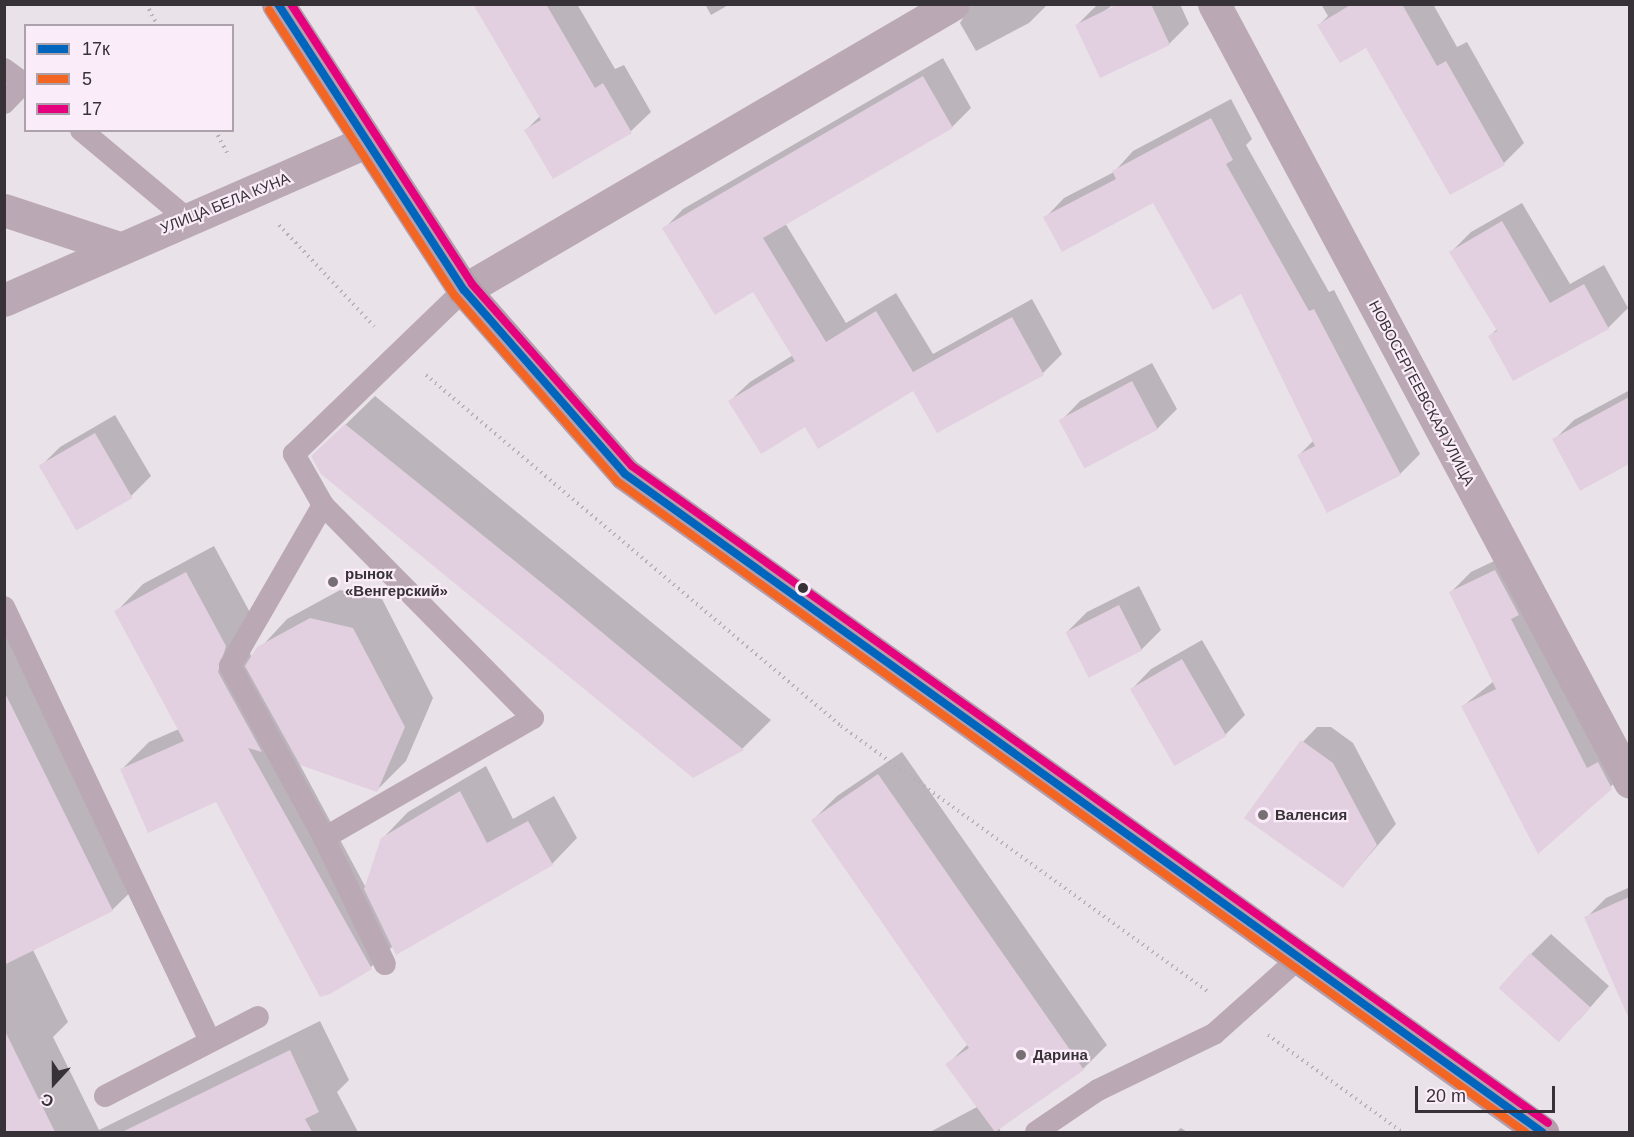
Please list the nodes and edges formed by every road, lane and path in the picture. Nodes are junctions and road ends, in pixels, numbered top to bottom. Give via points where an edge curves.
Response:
1 (146, 4) edge
2 (278, 4) edge
3 (953, 4) edge
4 (1214, 4) edge
5 (157, 24) edge
6 (4, 69) edge
7 (24, 83) edge
8 (24, 85) edge
9 (4, 103) edge
10 (83, 132) edge
11 (364, 143) junction
12 (251, 195) junction
13 (4, 210) edge
14 (186, 217) junction
15 (119, 248) junction
16 (464, 290) junction
17 (4, 300) edge
18 (398, 351) junction
19 (323, 505) junction
20 (4, 606) edge
21 (1629, 782) edge
22 (324, 838) junction
23 (1299, 958) junction
24 (385, 964) dead end
25 (1237, 1013) junction
26 (258, 1017) dead end
27 (210, 1041) junction
28 (105, 1096) dead end
29 (1533, 1130) edge
30 (1036, 1132) edge
31 (1402, 1132) edge

1 - 5 path
2 - 11 main road
3 - 16 street
4 - 21 street, НОВОСЕРГЕЕВСКАЯ УЛИЦА
6 - 7 lane
8 - 9 lane
10 - 14 lane
11 - 12 street, УЛИЦА БЕЛА КУНА
11 - 16 main road
12 - 14 street, УЛИЦА БЕЛА КУНА
12 - 18 path
13 - 15 street
14 - 15 street, УЛИЦА БЕЛА КУНА
15 - 17 street, УЛИЦА БЕЛА КУНА
16 - 18 lane
16 - 23 main road via 625,474
18 - 19 lane via 294,454
18 - 25 path via 841,726
19 - 22 lane via 230,666
19 - 22 lane via 533,718
20 - 27 lane
22 - 24 lane
23 - 25 lane
23 - 29 main road
25 - 30 lane via 1214,1034 1098,1090
25 - 31 path
26 - 27 lane
27 - 28 lane

